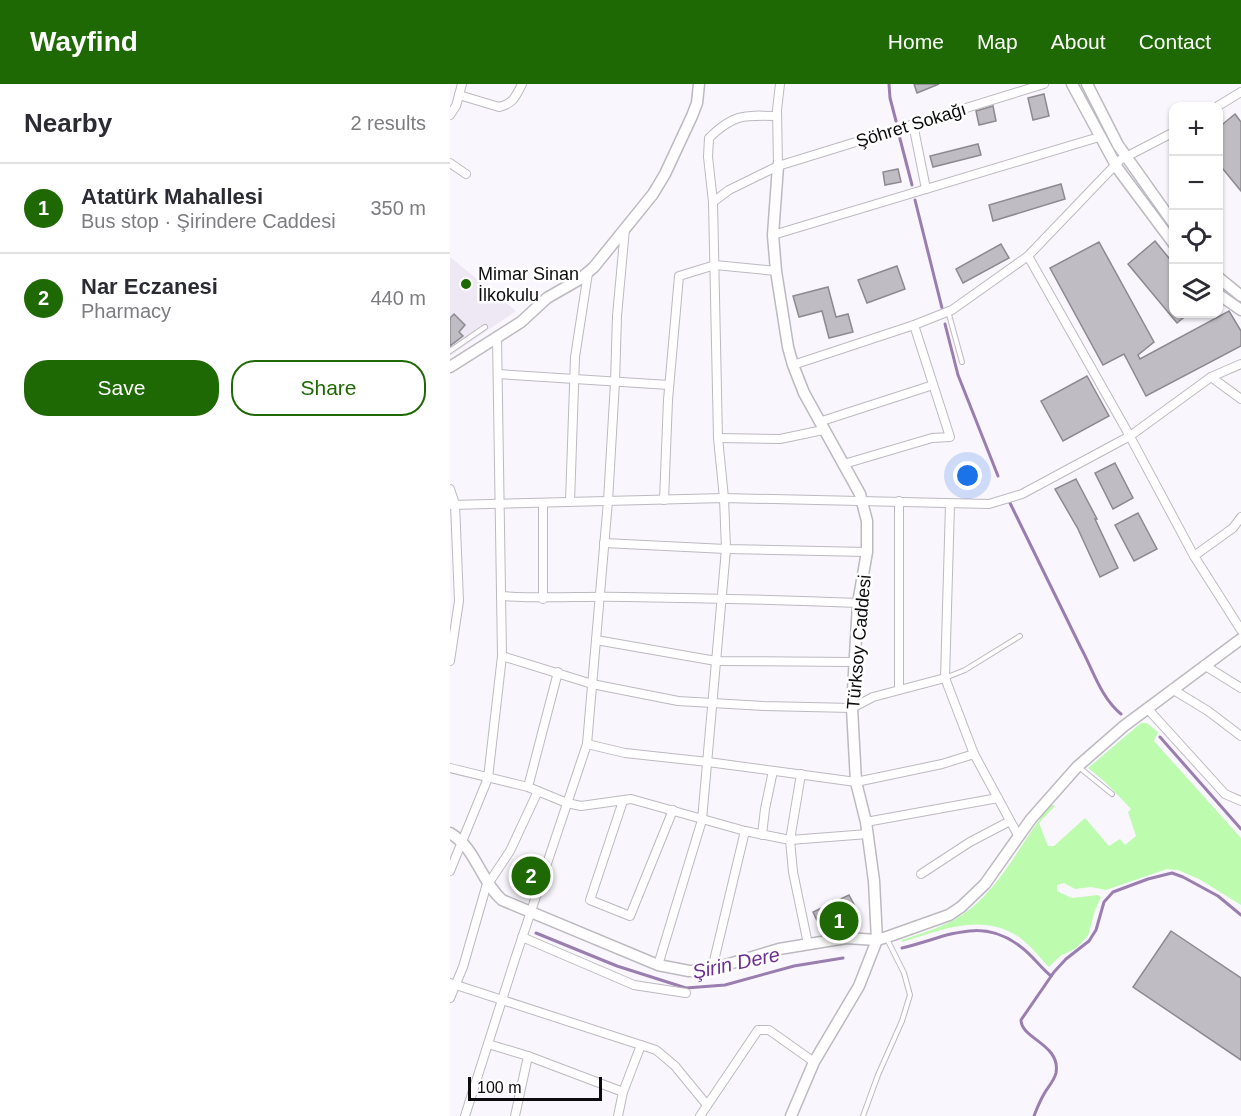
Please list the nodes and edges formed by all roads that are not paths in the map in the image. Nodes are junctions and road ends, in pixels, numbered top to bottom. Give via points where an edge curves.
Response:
1 (462, 84) edge
2 (522, 84) edge
3 (699, 84) edge
4 (780, 84) edge
5 (1044, 84) edge
6 (1072, 84) edge
7 (1087, 84) edge
8 (1241, 92) edge
9 (459, 95) junction
10 (1223, 103) edge
11 (453, 104) edge
12 (450, 115) edge
13 (777, 116) junction
14 (913, 124) junction
15 (1169, 134) edge
16 (1099, 137) junction
17 (1125, 157) junction
18 (450, 163) edge
19 (1116, 165) junction
20 (778, 166) junction
21 (466, 174) dead end
22 (926, 189) junction
23 (713, 202) junction
24 (1169, 218) edge
25 (625, 228) junction
26 (773, 235) junction
27 (1169, 239) edge
28 (1028, 256) junction
29 (715, 265) junction
30 (776, 271) junction
31 (588, 273) junction
32 (1223, 281) edge
33 (1241, 296) edge
34 (1223, 297) edge
35 (1241, 310) edge
36 (948, 311) junction
37 (914, 325) junction
38 (485, 327) dead end
39 (497, 337) junction
40 (450, 351) edge
41 (962, 362) dead end
42 (1241, 364) edge
43 (793, 365) junction
44 (450, 367) edge
45 (498, 374) junction
46 (1211, 377) junction
47 (575, 379) junction
48 (615, 382) junction
49 (669, 385) junction
50 (933, 386) junction
51 (1241, 399) edge
52 (821, 426) junction
53 (1130, 436) junction
54 (718, 438) junction
55 (844, 464) junction
56 (450, 489) edge
57 (724, 498) junction
58 (664, 500) junction
59 (862, 500) junction
60 (608, 501) junction
61 (898, 501) junction
62 (570, 502) junction
63 (543, 503) junction
64 (499, 504) junction
65 (950, 504) junction
66 (453, 505) edge
67 (1241, 517) edge
68 (604, 543) junction
69 (726, 549) junction
70 (867, 552) junction
71 (1194, 556) junction
72 (501, 596) junction
73 (600, 597) junction
74 (721, 598) junction
75 (543, 599) junction
76 (858, 603) junction
77 (1241, 630) edge
78 (1020, 636) dead end
79 (1241, 639) edge
80 (596, 640) junction
81 (502, 656) junction
82 (450, 661) edge
83 (716, 661) junction
84 (854, 662) junction
85 (1204, 665) junction
86 (558, 672) junction
87 (945, 678) junction
88 (592, 684) junction
89 (1241, 688) edge
90 (1172, 689) junction
91 (899, 690) junction
92 (713, 703) junction
93 (852, 708) junction
94 (1147, 708) junction
95 (1241, 736) edge
96 (586, 744) junction
97 (974, 754) junction
98 (708, 762) junction
99 (1077, 766) junction
100 (450, 768) edge
101 (773, 771) junction
102 (801, 774) junction
103 (488, 778) junction
104 (856, 782) junction
105 (528, 787) junction
106 (538, 791) junction
107 (1112, 794) dead end
108 (998, 798) junction
109 (623, 801) junction
110 (1241, 801) edge
111 (567, 803) junction
112 (673, 810) junction
113 (702, 820) junction
114 (1010, 821) junction
115 (866, 822) junction
116 (745, 831) junction
117 (450, 833) edge
118 (868, 834) junction
119 (762, 835) junction
120 (1019, 837) junction
121 (790, 840) junction
122 (463, 843) junction
123 (450, 872) edge
124 (921, 874) dead end
125 (489, 883) junction
126 (531, 912) junction
127 (522, 937) junction
128 (882, 939) junction
129 (808, 944) junction
130 (658, 965) junction
131 (712, 969) junction
132 (453, 983) edge
133 (686, 993) dead end
134 (450, 998) edge
135 (502, 999) junction
136 (488, 1044) junction
137 (641, 1045) junction
138 (528, 1056) junction
139 (814, 1062) junction
140 (623, 1092) junction
141 (707, 1106) junction
142 (465, 1116) edge
143 (515, 1116) edge
144 (618, 1116) edge
145 (700, 1116) edge
146 (791, 1116) edge
147 (863, 1116) edge

1 - 9 street
2 - 9 street via 515,98 499,107
3 - 25 street via 697,103 665,174
4 - 13 street
5 - 14 street, Şöhret Sokağı
6 - 16 street
7 - 17 street
8 - 10 street
9 - 11 street
11 - 12 street
13 - 20 street
13 - 23 street via 750,116 725,122 709,138
14 - 20 street, Şöhret Sokağı
14 - 22 street
15 - 17 street
16 - 19 street
16 - 22 street
17 - 19 street
17 - 24 street
18 - 21 street
19 - 27 street
19 - 28 street
20 - 23 street, Şöhret Sokağı
20 - 26 street, Türksoy Caddesi
22 - 26 street
23 - 29 street
25 - 31 street
25 - 48 street
26 - 30 street, Türksoy Caddesi
28 - 36 street
28 - 53 street
29 - 30 street
29 - 49 street via 679,276
29 - 54 street
30 - 43 street, Türksoy Caddesi
31 - 39 street via 547,298
31 - 47 street
32 - 33 street
34 - 35 street
36 - 37 street
36 - 41 lane
37 - 43 street
37 - 50 street
38 - 40 lane
39 - 44 street
39 - 45 street
42 - 46 street
43 - 52 street, Türksoy Caddesi
45 - 47 street
45 - 64 street
46 - 51 street
46 - 53 street
47 - 48 street
47 - 62 street
48 - 49 street
48 - 60 street
49 - 58 street
50 - 52 street
50 - 55 street via 950,437 932,438
52 - 54 street via 780,439
52 - 55 street, Türksoy Caddesi
53 - 65 street via 1022,494 989,504
53 - 71 street
54 - 57 street
55 - 59 street, Türksoy Caddesi
56 - 66 street
57 - 58 street
57 - 59 street
57 - 69 street
58 - 60 street
59 - 61 street
59 - 70 street, Türksoy Caddesi
60 - 62 street
60 - 68 street
61 - 65 street
61 - 91 street
62 - 63 street
63 - 64 street
63 - 75 street
64 - 66 street
64 - 72 street
65 - 87 street
66 - 82 street via 459,601
67 - 71 street via 1233,528
68 - 69 street
68 - 73 street
69 - 70 street
69 - 74 street
70 - 76 street, Türksoy Caddesi
71 - 77 street
72 - 75 street
72 - 81 street
73 - 74 street
73 - 75 street
73 - 80 street
74 - 76 street
74 - 83 street
76 - 84 street, Türksoy Caddesi
78 - 87 lane
79 - 85 street
80 - 83 street
80 - 88 street
81 - 86 street
81 - 103 street
83 - 84 street
83 - 92 street
84 - 93 street, Türksoy Caddesi
85 - 89 street
85 - 90 street
86 - 88 street
86 - 105 street
87 - 91 street
87 - 97 street
88 - 92 street via 678,701
88 - 96 street
90 - 94 street
90 - 95 street
91 - 93 street
92 - 93 street
92 - 98 street
93 - 104 street, Türksoy Caddesi
94 - 99 street
94 - 110 street via 1225,794
96 - 98 street via 625,753
96 - 111 street
97 - 104 street
97 - 108 street
98 - 101 street
98 - 113 street
99 - 107 lane
99 - 120 street
100 - 103 street
101 - 102 street
101 - 119 street
102 - 104 street
102 - 121 street
103 - 105 street
103 - 122 street
104 - 115 street, Türksoy Caddesi
105 - 106 street
106 - 111 street
106 - 125 street via 510,851
108 - 114 street
108 - 115 street
109 - 111 street via 581,806
109 - 112 street via 631,799
109 - 112 street via 590,900 630,916
111 - 126 street
112 - 113 street
113 - 116 street
113 - 130 street
114 - 120 street
114 - 124 street
115 - 118 street, Türksoy Caddesi
116 - 119 street
116 - 131 street
117 - 122 street
118 - 121 street
118 - 128 street, Türksoy Caddesi
119 - 121 street
120 - 128 street via 985,884 961,907
121 - 129 street
122 - 123 street
122 - 125 street
125 - 126 street via 502,900
125 - 132 street via 463,967
126 - 127 street
126 - 130 street
127 - 133 street via 634,985
127 - 135 street
128 - 129 street via 846,938
128 - 139 street, Türksoy Caddesi
128 - 147 lane via 904,972 910,995
129 - 131 street
130 - 131 street
132 - 134 street
132 - 135 street
135 - 136 street
135 - 137 street
136 - 138 street
136 - 142 street
137 - 140 street
137 - 141 street via 656,1050 675,1066
138 - 140 street
138 - 143 street
139 - 141 street via 769,1030 758,1030
139 - 146 street, Türksoy Caddesi
140 - 144 street
141 - 145 street

